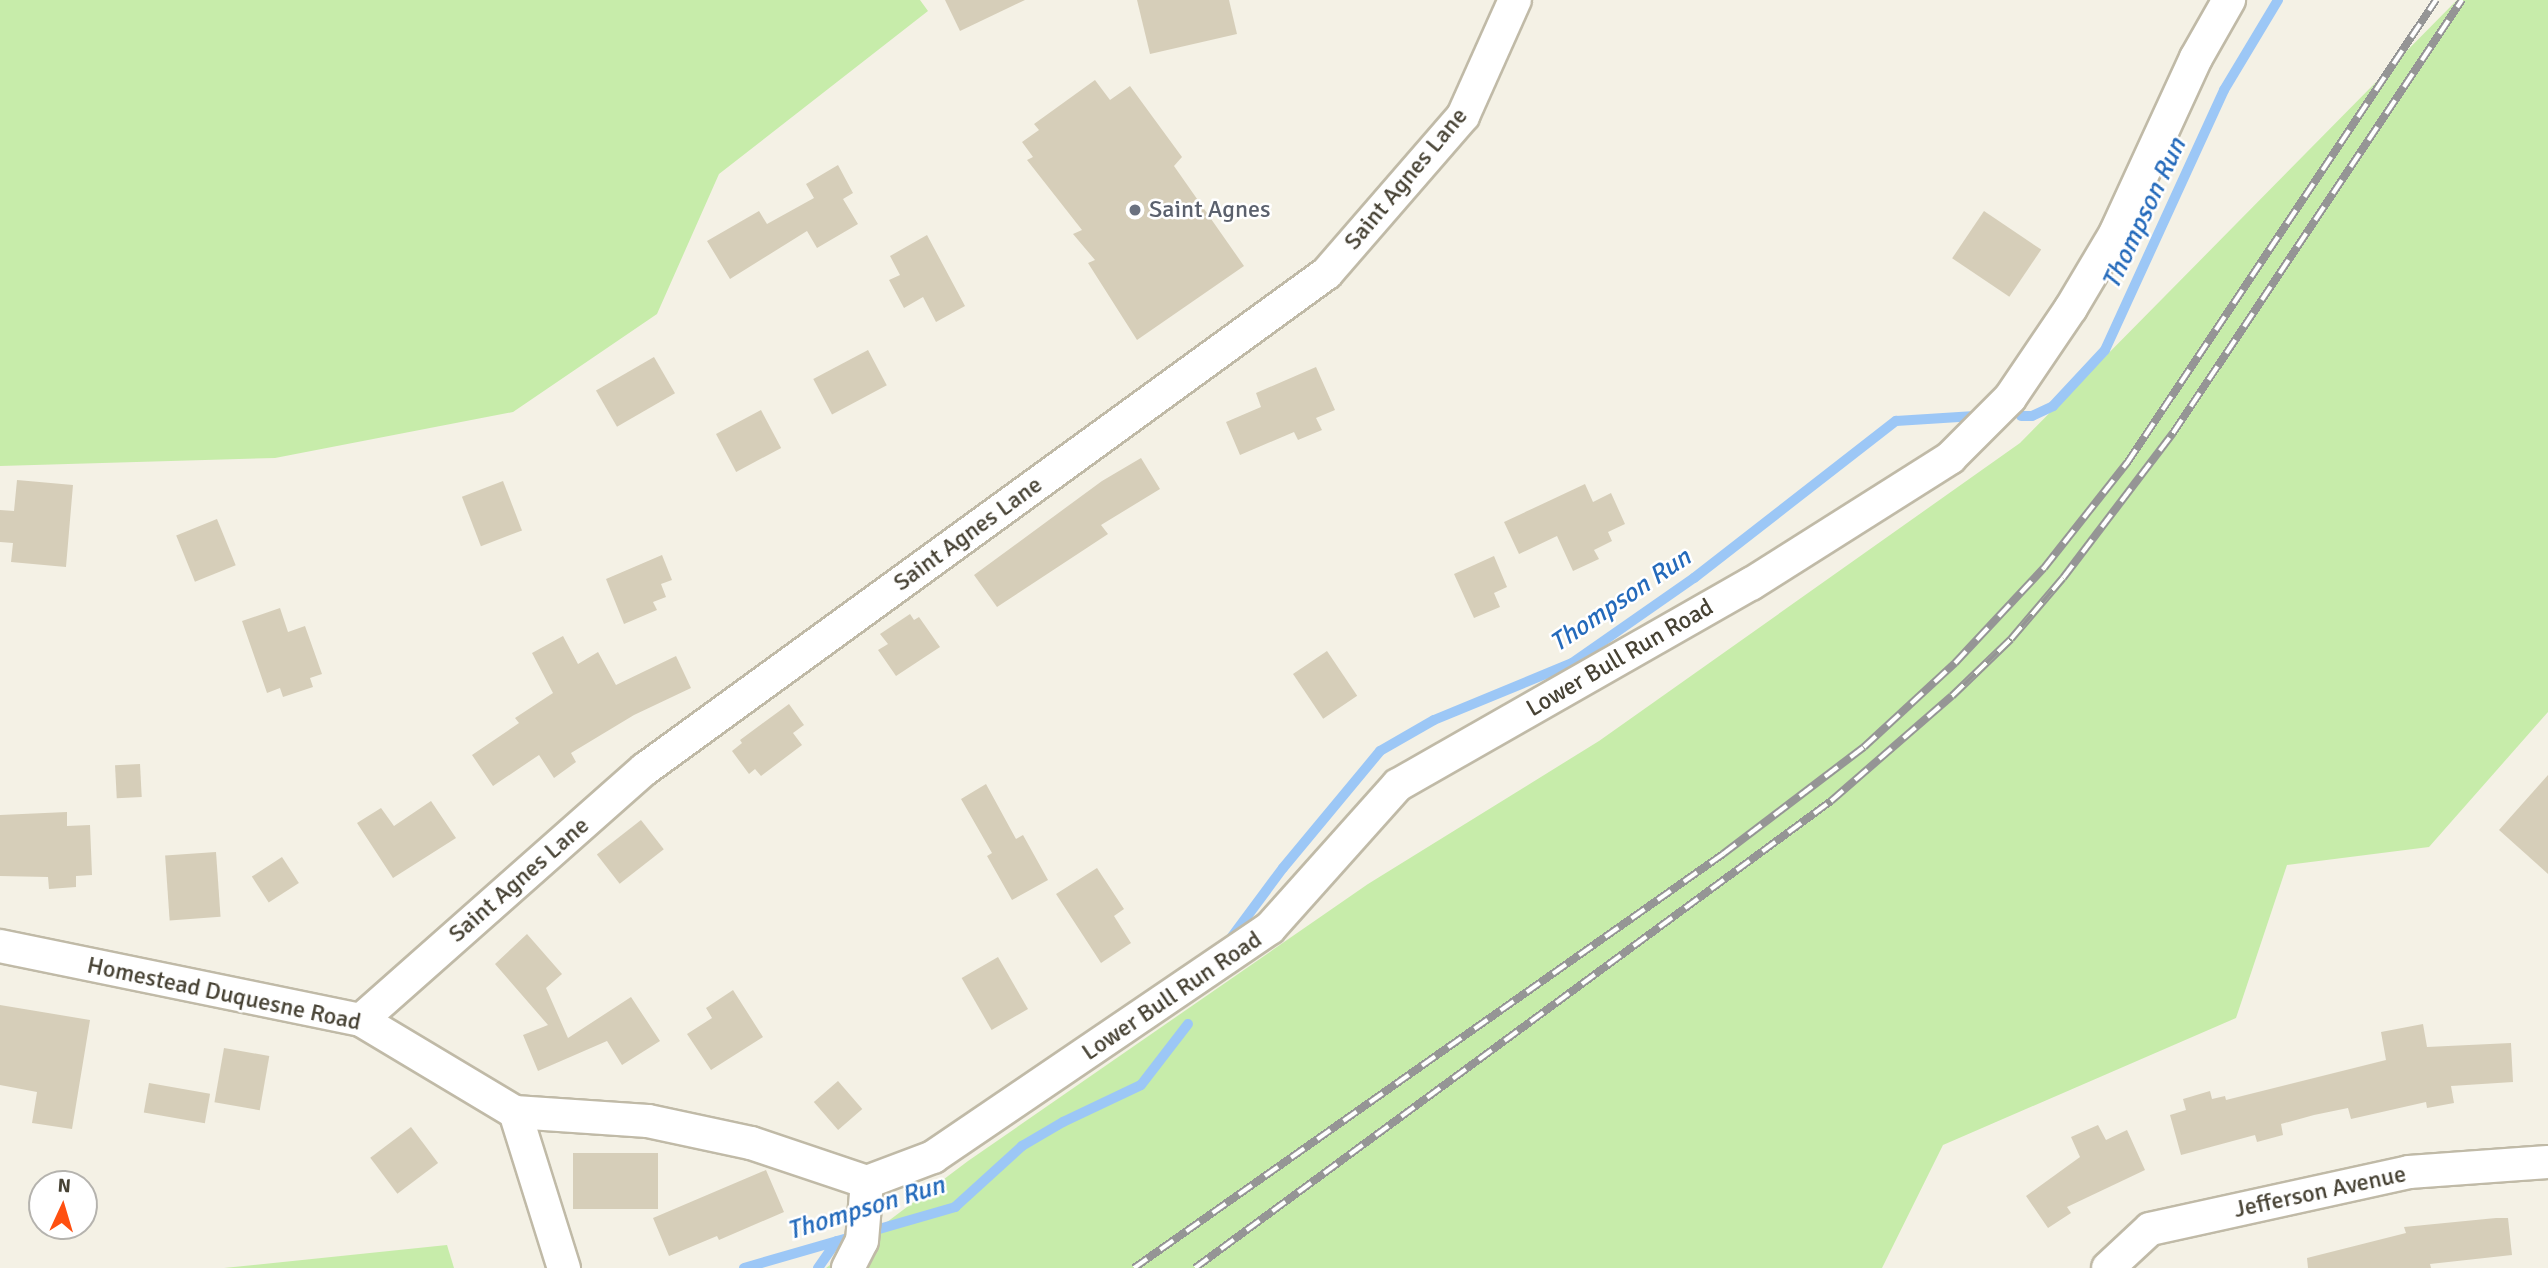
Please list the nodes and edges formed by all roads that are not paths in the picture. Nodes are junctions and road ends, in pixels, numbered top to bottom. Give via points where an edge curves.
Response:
1 (1515, 0) edge
2 (2229, 0) edge
3 (0, 946) edge
4 (361, 1020) junction
5 (515, 1112) junction
6 (2548, 1162) edge
7 (867, 1182) junction
8 (858, 1243) edge
9 (564, 1268) edge
10 (2108, 1268) edge

1 - 4 street, Saint Agnes Lane via 1463,116 1326,273 645,769
2 - 7 street, Lower Bull Run Road via 2196,58 2115,234 2071,308 2010,398 1950,458 1751,584 1398,785 1270,928 933,1157
3 - 4 street, Homestead Duquesne Road
4 - 5 street, Homestead Duquesne Road
5 - 7 street via 648,1121 751,1143
5 - 9 street
6 - 10 street, Jefferson Avenue via 2410,1171 2150,1229
7 - 8 street

